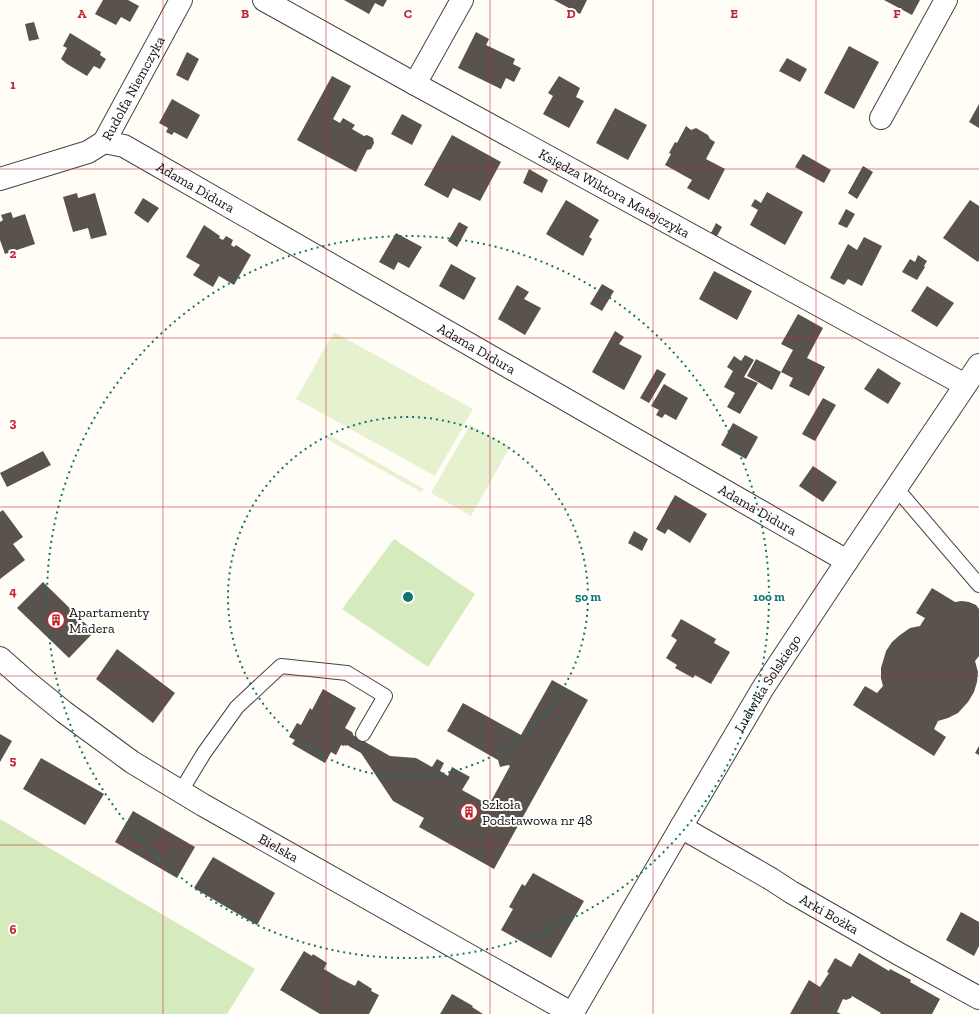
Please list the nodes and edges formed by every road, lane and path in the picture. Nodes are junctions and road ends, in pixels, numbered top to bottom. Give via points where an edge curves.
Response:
1 (181, 0) edge
2 (264, 0) edge
3 (462, 0) edge
4 (946, 0) edge
5 (415, 84) junction
6 (881, 118) dead end
7 (104, 142) junction
8 (0, 179) edge
9 (973, 378) edge
10 (896, 488) junction
11 (847, 561) junction
12 (979, 585) edge
13 (0, 658) edge
14 (363, 734) dead end
15 (181, 791) junction
16 (680, 827) junction
17 (979, 998) edge
18 (573, 1014) edge

1 - 7 street, Rudolfa Niemczyka
2 - 5 street, Księdza Wiktora Matejczyka
3 - 5 street
4 - 6 street
5 - 9 street, Księdza Wiktora Matejczyka
7 - 8 street, Rudolfa Niemczyka via 88,152
7 - 11 street, Adama Didura via 124,146
9 - 10 street, Ludwika Solskiego
10 - 11 street, Ludwika Solskiego
10 - 12 lane
11 - 16 street, Ludwika Solskiego via 763,688
13 - 15 street, Bielska via 64,712 132,762
14 - 15 lane via 385,696 347,673 280,666 238,707 204,753
15 - 18 street, Bielska
16 - 17 street, Arki Bożka
16 - 18 street, Ludwika Solskiego

